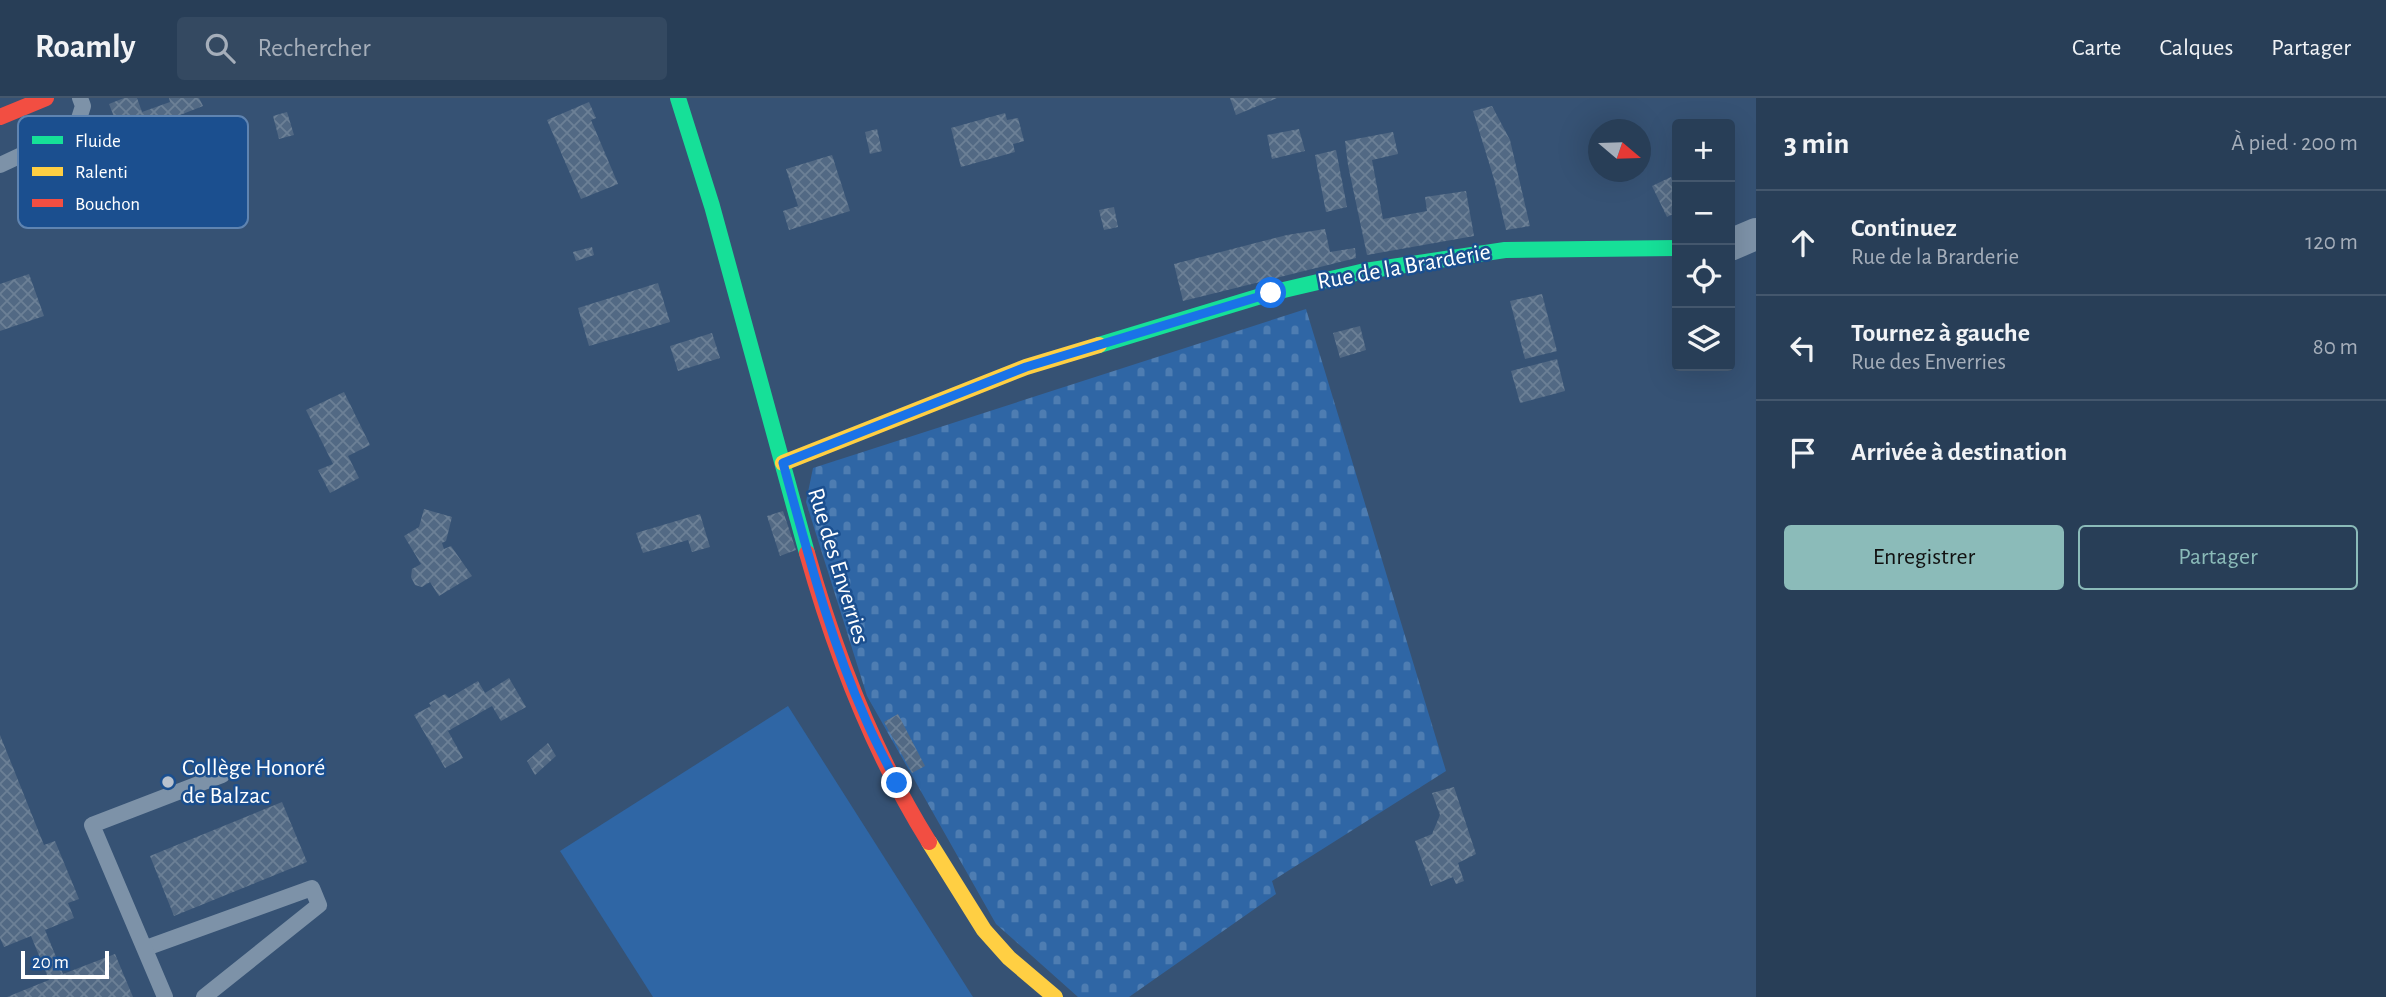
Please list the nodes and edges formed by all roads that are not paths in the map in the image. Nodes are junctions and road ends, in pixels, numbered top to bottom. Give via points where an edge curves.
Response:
1 (46, 98) edge
2 (80, 98) edge
3 (678, 98) edge
4 (80, 116) edge
5 (0, 117) edge
6 (18, 157) edge
7 (0, 165) edge
8 (1756, 234) edge
9 (1735, 243) edge
10 (1672, 248) edge
11 (783, 463) junction
12 (222, 775) dead end
13 (146, 948) junction
14 (165, 997) edge
15 (204, 997) edge
16 (1055, 997) edge

1 - 5 street
2 - 4 lane
3 - 11 street, Rue des Enverries
6 - 7 lane
8 - 9 street
10 - 11 street, Rue de la Brarderie via 1482,252 1365,271 1271,293 1026,367
11 - 16 street, Rue des Enverries via 816,585 848,675 916,821 984,930
12 - 13 lane via 92,825
13 - 14 lane
13 - 15 lane via 312,888 319,905

